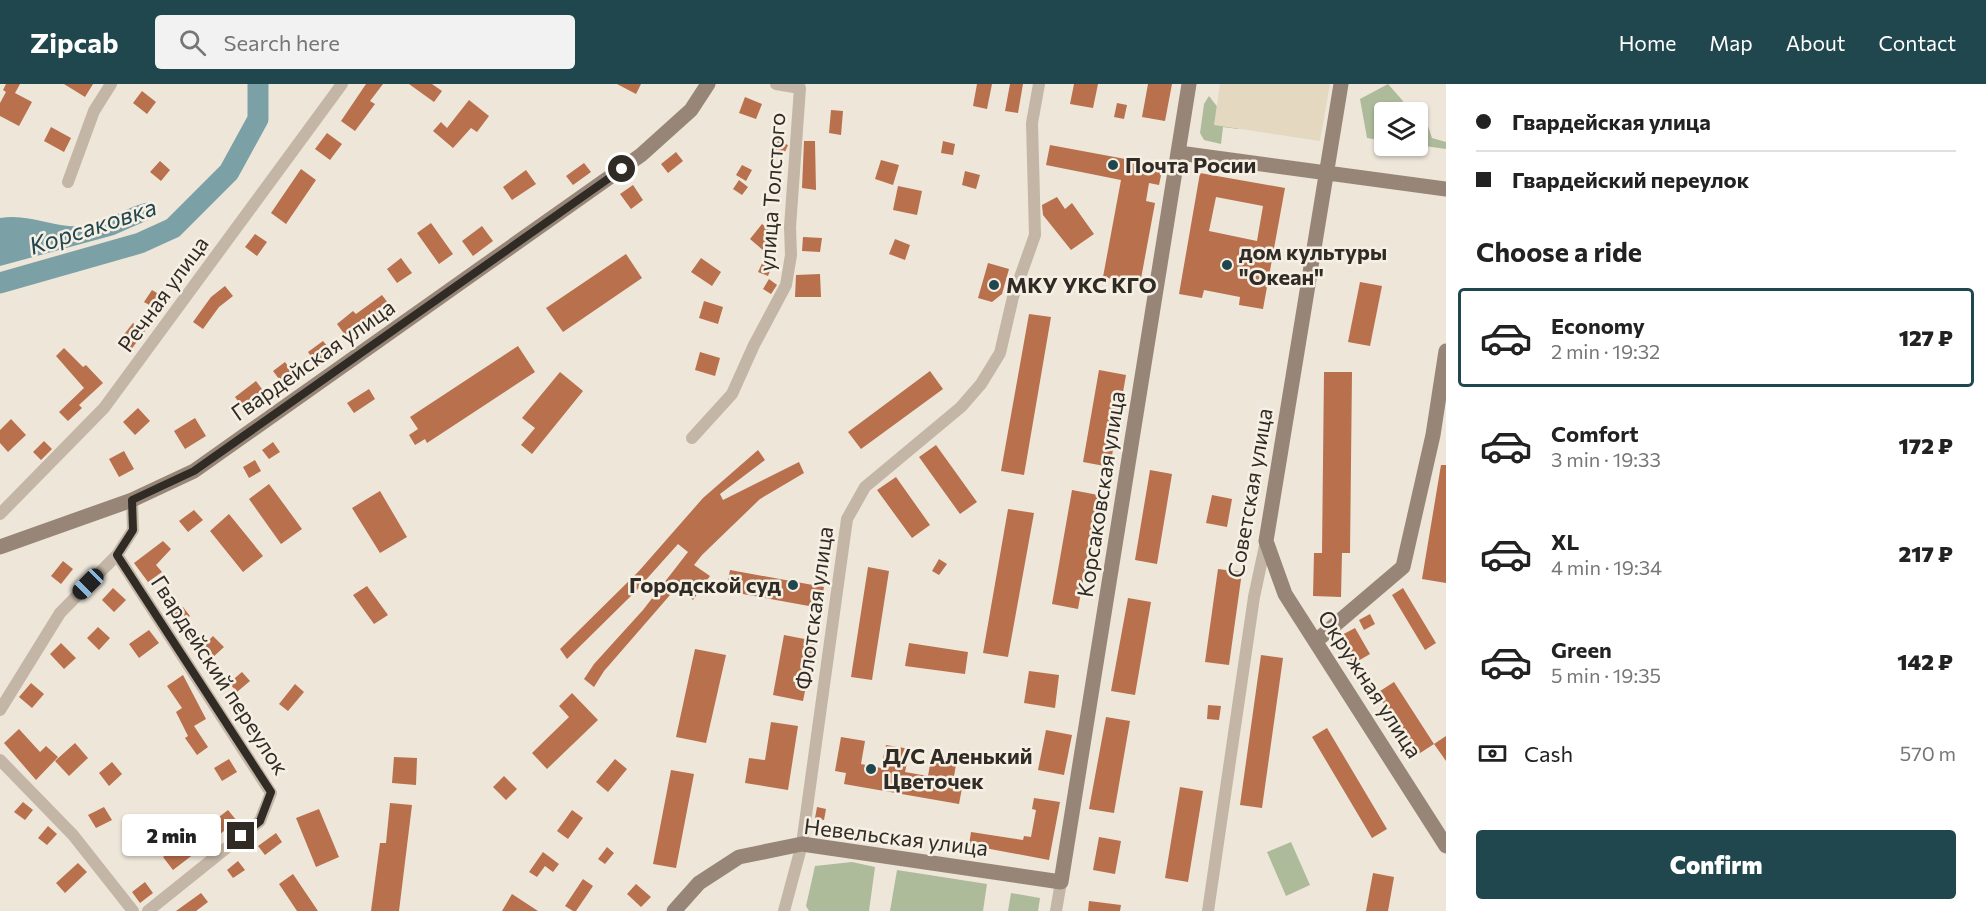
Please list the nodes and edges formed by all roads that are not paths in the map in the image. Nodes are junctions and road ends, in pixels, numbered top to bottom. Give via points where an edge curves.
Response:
1 (111, 84) edge
2 (342, 84) edge
3 (708, 84) edge
4 (776, 84) edge
5 (1039, 84) edge
6 (1190, 84) edge
7 (1341, 84) edge
8 (1179, 153) junction
9 (1327, 175) junction
10 (68, 182) dead end
11 (1446, 189) edge
12 (1446, 351) edge
13 (692, 438) dead end
14 (132, 500) junction
15 (0, 514) edge
16 (1266, 541) junction
17 (0, 547) edge
18 (117, 555) junction
19 (1316, 642) junction
20 (0, 710) edge
21 (0, 760) edge
22 (802, 844) junction
23 (1446, 846) edge
24 (1061, 882) junction
25 (133, 911) edge
26 (148, 911) edge
27 (674, 911) edge
28 (784, 911) edge
29 (1056, 911) edge
30 (1208, 911) edge

1 - 10 street via 94,111
2 - 15 street, Речная улица via 104,408
3 - 14 main road, Гвардейская улица via 691,110 641,155 194,471
4 - 13 street, улица Толстого via 799,94 786,285 732,394
5 - 22 street, Флотская улица via 1032,123 1035,235 1013,297 1000,353 961,407 865,487 847,519
6 - 8 main road, Корсаковская улица
7 - 9 main road, Советская улица
8 - 9 main road
8 - 24 main road, Корсаковская улица
9 - 11 main road
9 - 16 main road, Советская улица
12 - 19 main road via 1433,435 1403,567
14 - 17 main road, Гвардейская улица
14 - 18 street via 133,530
16 - 19 main road, Окружная улица via 1286,594
16 - 30 street, Советская улица via 1254,597
18 - 20 street via 60,613
18 - 26 street, Гвардейский переулок via 271,792 260,821
19 - 23 main road, Окружная улица
21 - 25 street via 73,835
22 - 24 main road, Невельская улица
22 - 27 main road, Невельская улица via 739,857 699,883
22 - 28 street, Флотская улица
24 - 29 street, Корсаковская улица

